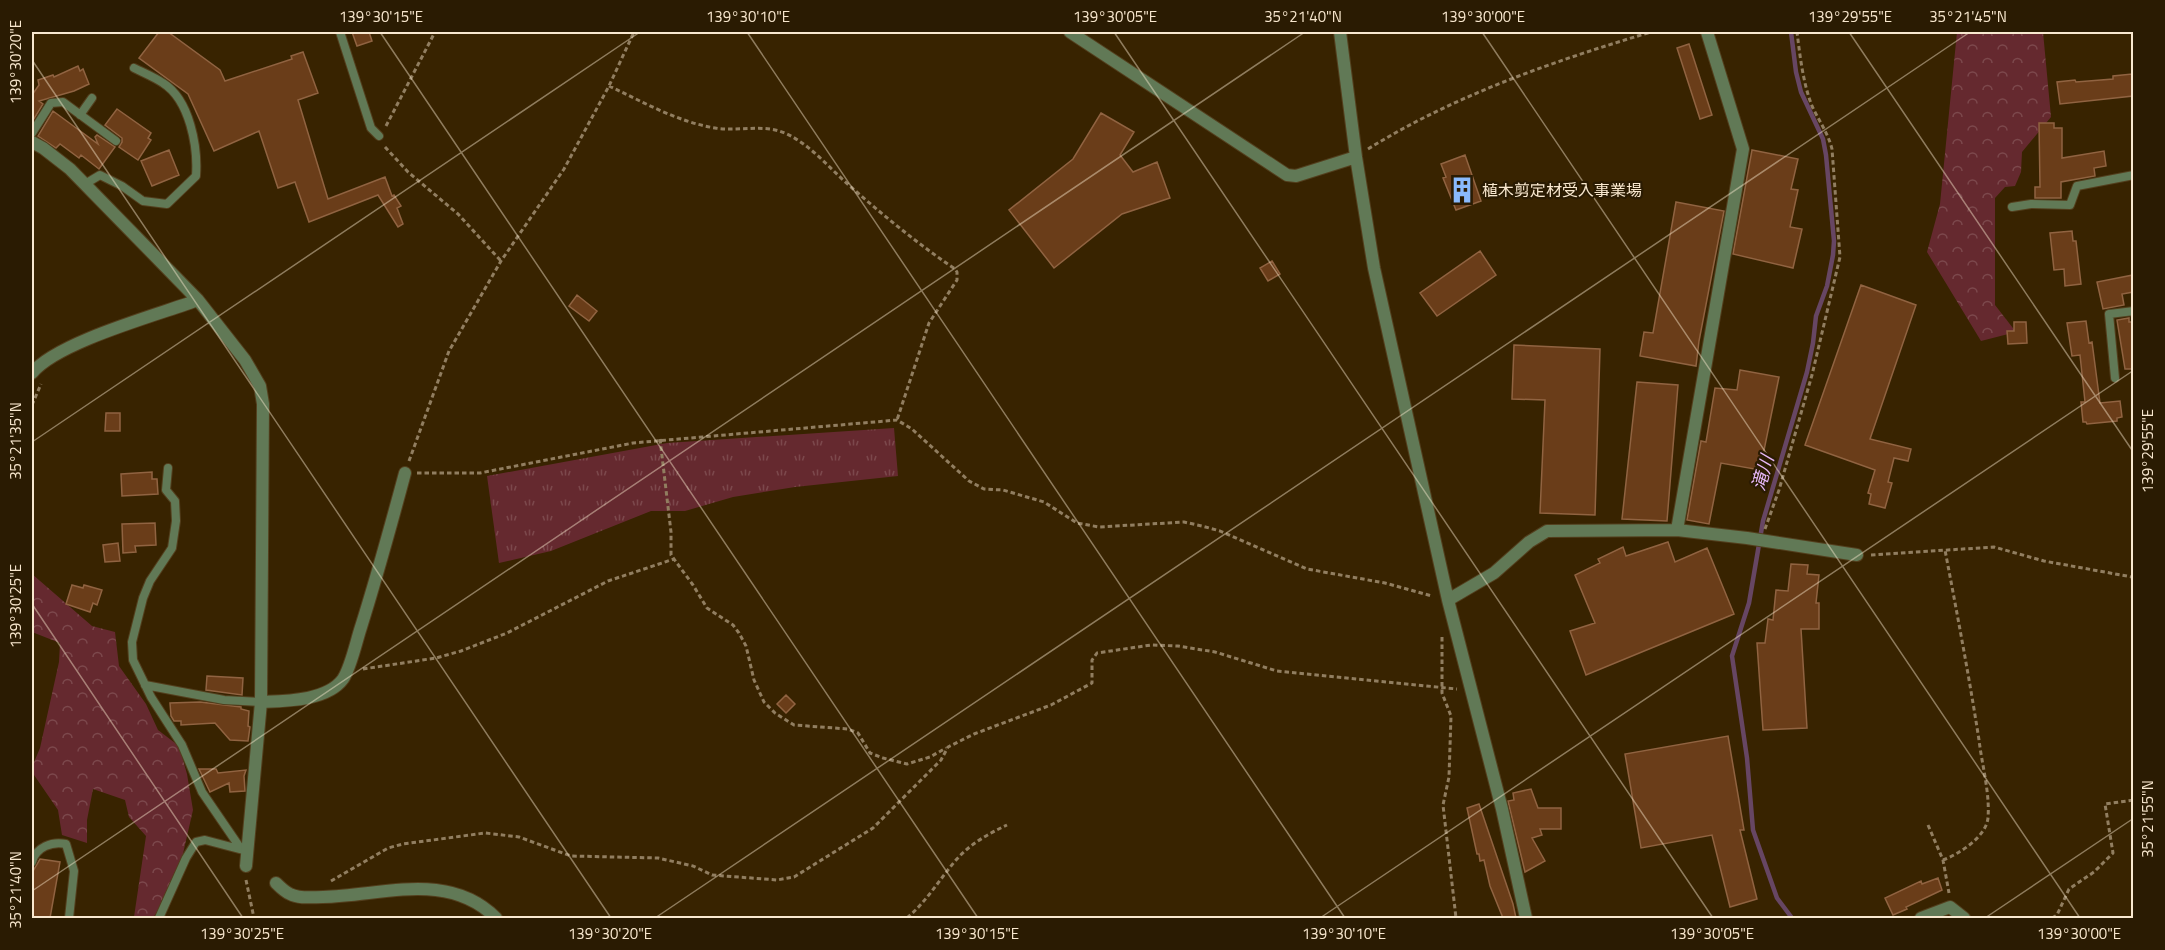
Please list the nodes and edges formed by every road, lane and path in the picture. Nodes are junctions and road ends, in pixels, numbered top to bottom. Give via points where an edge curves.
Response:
1 (340, 32) edge
2 (435, 32) edge
3 (634, 32) edge
4 (1070, 32) edge
5 (1340, 32) edge
6 (1651, 32) edge
7 (1707, 32) edge
8 (1797, 32) edge
9 (134, 68) dead end
10 (609, 86) junction
11 (92, 98) dead end
12 (80, 115) junction
13 (32, 133) edge
14 (379, 136) junction
15 (116, 141) dead end
16 (32, 142) edge
17 (1356, 157) junction
18 (2133, 175) edge
19 (85, 184) junction
20 (2012, 207) dead end
21 (501, 261) junction
22 (198, 300) junction
23 (2133, 311) edge
24 (32, 373) edge
25 (2115, 378) dead end
26 (897, 420) junction
27 (660, 439) junction
28 (168, 468) dead end
29 (405, 473) junction
30 (1677, 530) junction
31 (1763, 541) junction
32 (1945, 550) junction
33 (1857, 555) joint
34 (674, 560) junction
35 (2133, 589) edge
36 (1448, 600) junction
37 (1442, 627) dead end
38 (343, 679) junction
39 (145, 685) junction
40 (1442, 689) junction
41 (1471, 689) junction
42 (261, 702) junction
43 (948, 747) junction
44 (2133, 800) edge
45 (1007, 825) dead end
46 (1928, 825) dead end
47 (245, 856) junction
48 (32, 857) edge
49 (1943, 860) junction
50 (276, 883) dead end
51 (324, 886) dead end
52 (1950, 907) junction
53 (69, 918) edge
54 (159, 918) edge
55 (254, 918) edge
56 (496, 918) edge
57 (907, 918) edge
58 (1456, 918) edge
59 (1526, 918) edge
60 (1921, 918) edge
61 (1964, 918) edge
62 (2052, 918) edge

1 - 14 lane via 371,128
2 - 14 path
3 - 10 path
4 - 17 street via 1287,175 1296,176
5 - 17 street
6 - 17 path via 1503,81 1392,134
7 - 30 street via 1743,149
8 - 31 path via 1809,94 1832,149 1840,256 1817,356
9 - 19 lane via 165,84 178,99 192,128 196,176 167,204 143,201 100,176
10 - 21 path via 564,169
10 - 26 path via 695,123 734,130 770,128 785,133 955,269 957,280 929,323
11 - 12 lane
12 - 13 lane via 63,102 51,103
12 - 15 lane
14 - 21 path via 408,172 458,214
16 - 19 street
17 - 36 street via 1374,268
18 - 20 lane via 2077,186 2070,205
19 - 22 street
21 - 29 path via 449,351
22 - 24 street via 80,342
22 - 42 street via 245,360 260,386 263,404
23 - 25 lane via 2109,314
26 - 27 path
26 - 36 path via 969,481 984,489 1003,490 1044,502 1077,523 1099,527 1184,522 1202,525 1307,569 1385,583
27 - 29 path via 480,473
27 - 34 path
28 - 39 lane via 166,490 176,501 175,534 172,548 143,598 132,642 133,660
29 - 38 street
30 - 31 street
30 - 36 street via 1547,531 1494,573
31 - 33 street
32 - 33 path
32 - 35 path via 1994,547 2044,561 2132,577
32 - 49 path via 1971,691 1988,819 1970,845
34 - 38 path via 608,580 507,633 461,651 362,669
34 - 43 path via 707,608 739,633 754,680 764,702 775,713 794,725 848,729 858,733 870,753 907,764
36 - 41 street
37 - 40 path
38 - 42 street via 315,696
39 - 42 lane via 224,700
39 - 47 lane via 182,746 202,792
40 - 41 path
40 - 43 path via 1277,671 1215,652 1151,645 1097,653 1092,660 1092,682 1051,705
40 - 58 path via 1451,716 1449,777 1443,805
41 - 59 street
42 - 47 street
43 - 51 path via 941,760 873,828 794,877 777,880 712,875 658,858 571,856 519,837 485,833 388,848
44 - 62 path via 2105,804 2113,853 2094,872 2069,888
45 - 57 path via 981,838 957,859 923,905
46 - 49 path
47 - 54 lane via 205,840 196,842
47 - 55 path
48 - 53 lane via 44,846 66,844 74,871
49 - 52 path
50 - 56 street via 294,896 311,897 392,890 448,892 472,900
52 - 60 street
52 - 61 street

